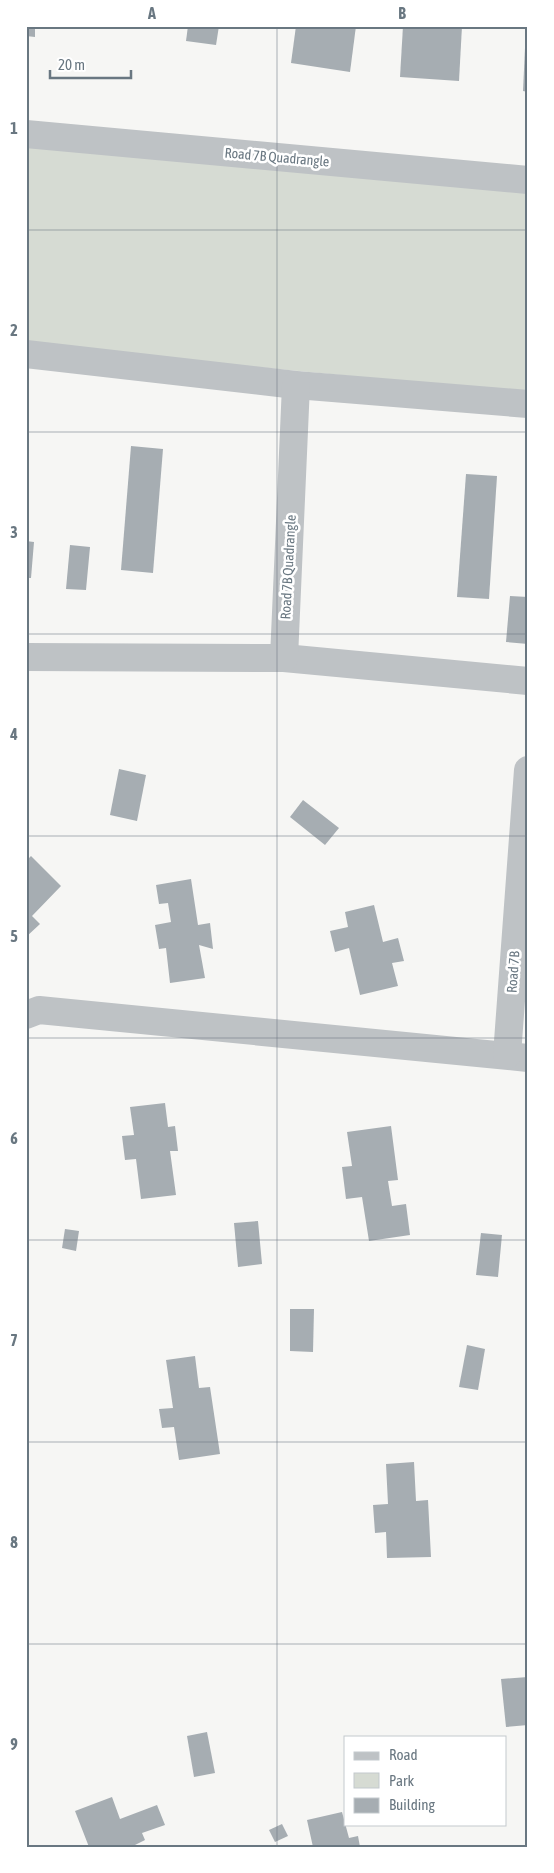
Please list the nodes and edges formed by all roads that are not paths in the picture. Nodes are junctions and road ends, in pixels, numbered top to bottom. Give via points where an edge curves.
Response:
1 (26, 134) edge
2 (528, 180) edge
3 (26, 354) edge
4 (296, 385) junction
5 (528, 404) edge
6 (26, 657) edge
7 (284, 658) junction
8 (528, 681) edge
9 (528, 770) edge
10 (26, 1015) edge
11 (518, 1057) edge

1 - 2 street, Road 7B Quadrangle
3 - 4 street
4 - 5 street
4 - 7 street, Road 7B Quadrangle
6 - 7 street
7 - 8 street
9 - 11 street, Road 7B
10 - 11 street via 39,1010

